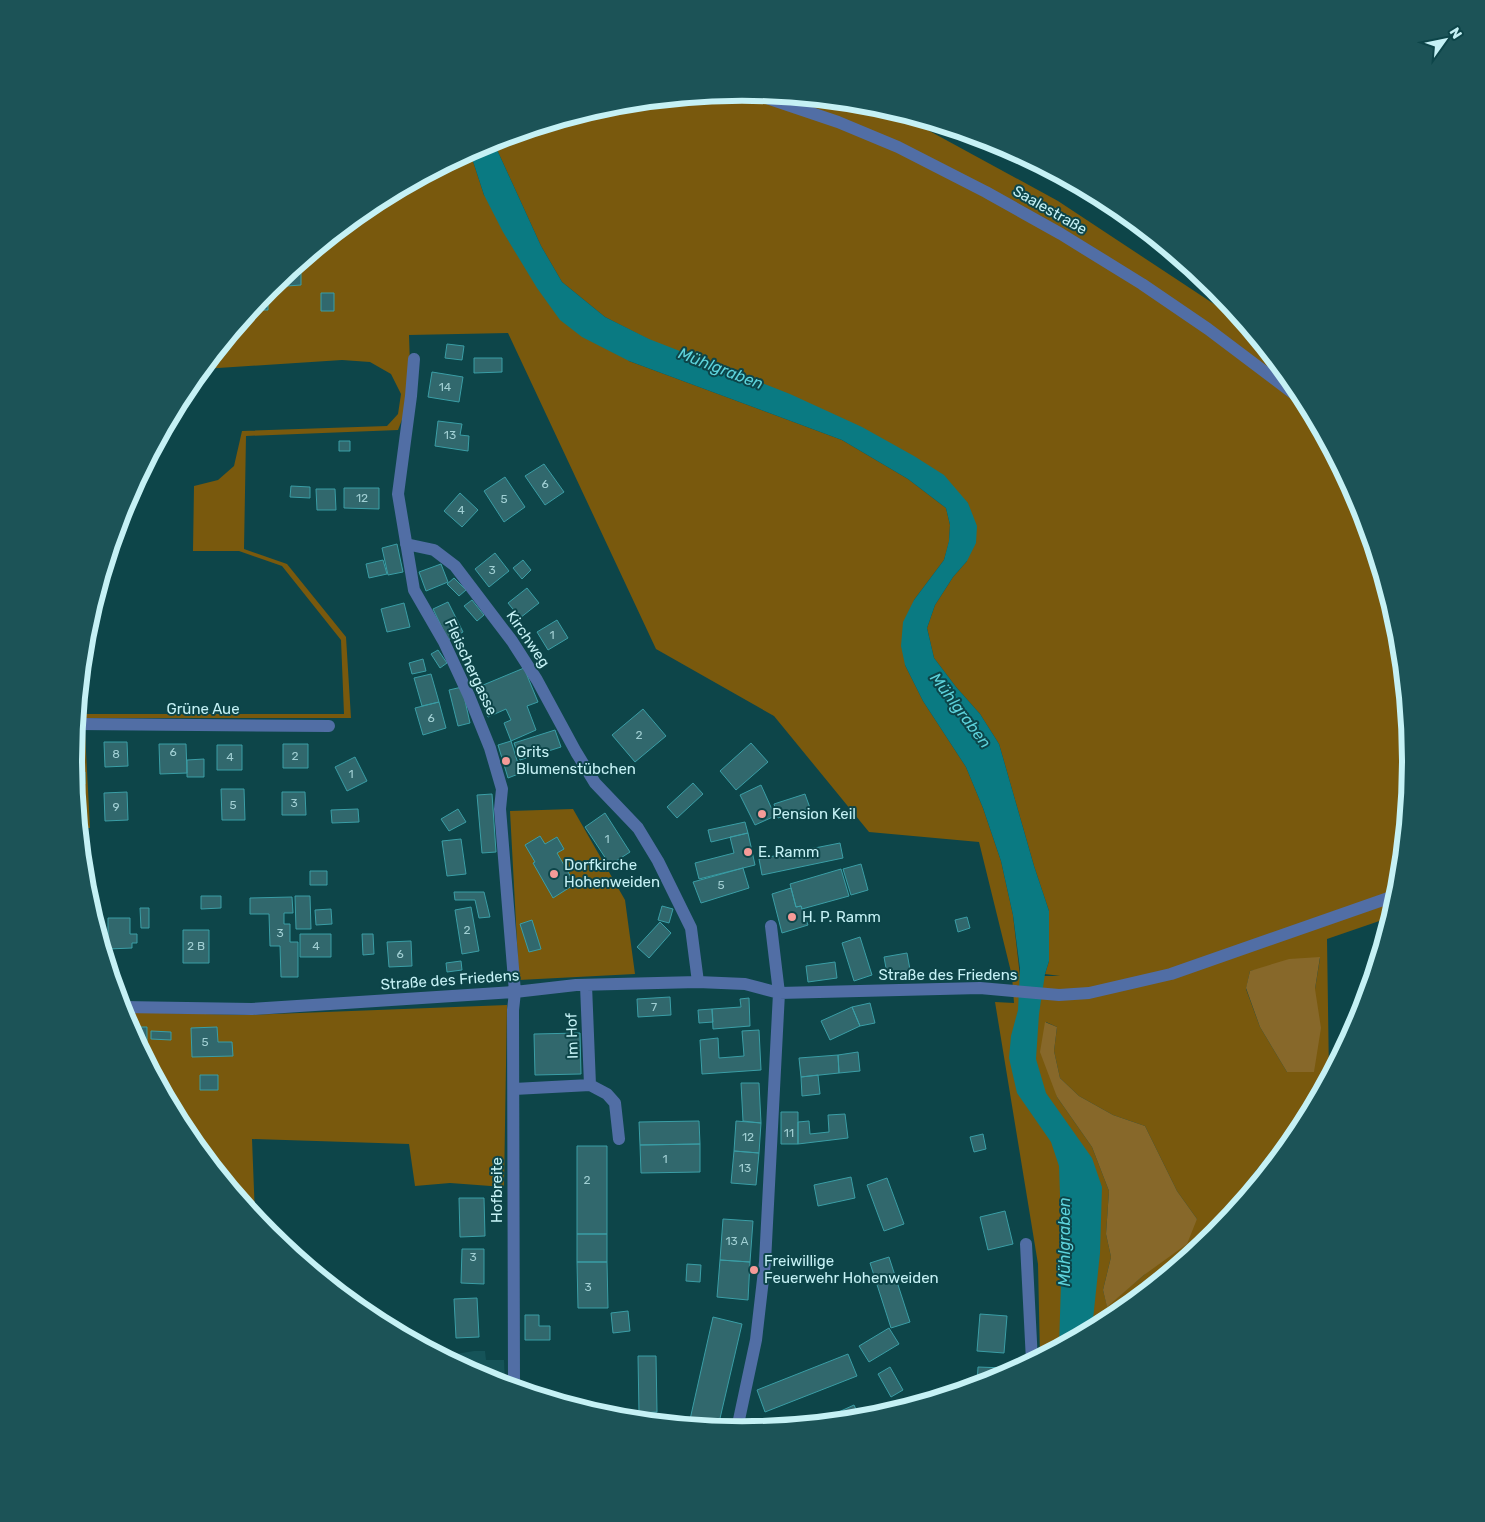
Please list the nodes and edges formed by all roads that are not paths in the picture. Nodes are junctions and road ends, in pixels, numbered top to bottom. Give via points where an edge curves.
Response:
1 (778, 102) edge
2 (414, 358) dead end
3 (1287, 389) edge
4 (406, 544) junction
5 (84, 724) edge
6 (329, 726) dead end
7 (1388, 898) edge
8 (771, 926) dead end
9 (698, 982) junction
10 (586, 985) junction
11 (516, 992) junction
12 (779, 993) junction
13 (130, 1007) edge
14 (590, 1085) junction
15 (514, 1089) junction
16 (619, 1140) dead end
17 (1026, 1244) dead end
18 (1032, 1354) edge
19 (514, 1380) edge
20 (739, 1421) edge

1 - 3 street, Saalestraße via 898,147 1020,211 1142,284
2 - 4 street, Fleischergasse via 398,494
4 - 9 street, Kirchweg via 434,550 455,566 537,680 595,783 638,828 658,860 691,928
4 - 11 street, Fleischergasse via 414,590 444,642 469,696 502,789 502,840
5 - 6 street, Grüne Aue
7 - 12 street, Straße des Friedens via 1171,974 1089,993 1059,995 980,988
8 - 12 street
9 - 10 street, Straße des Friedens
9 - 12 street, Straße des Friedens via 745,984
10 - 11 street, Straße des Friedens
10 - 14 street, Im Hof
11 - 13 street, Straße des Friedens via 252,1009
11 - 15 street, Hofbreite via 513,1010
12 - 20 street via 765,1262 756,1340
14 - 15 street
14 - 16 street via 607,1094 615,1103
15 - 19 street, Hofbreite
17 - 18 street

